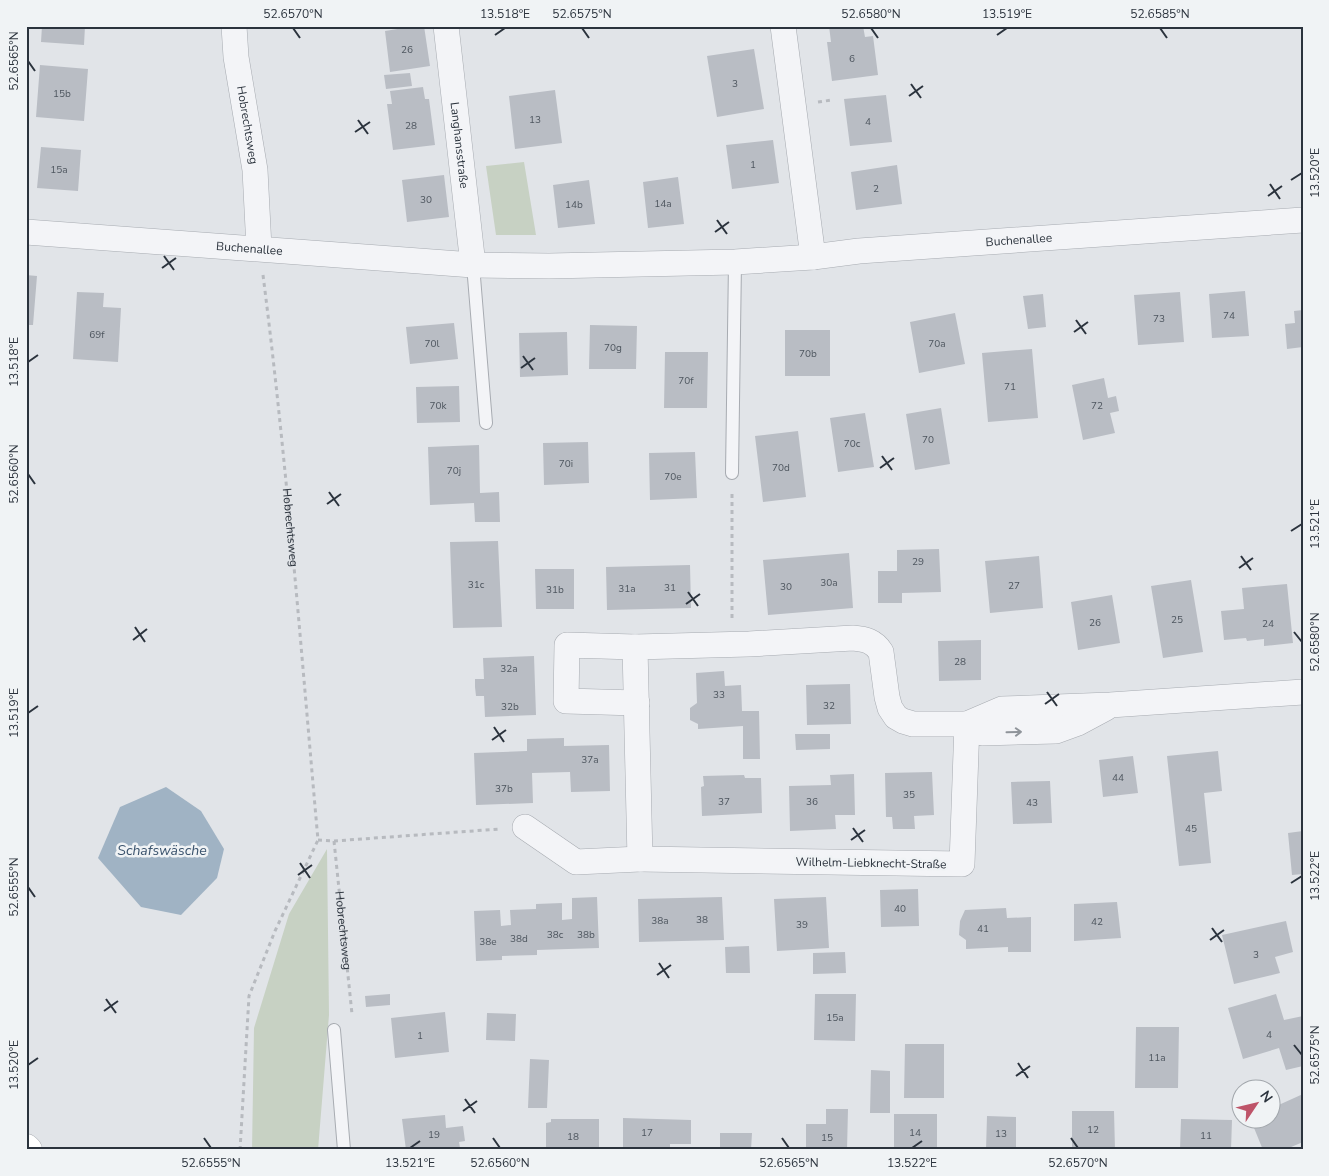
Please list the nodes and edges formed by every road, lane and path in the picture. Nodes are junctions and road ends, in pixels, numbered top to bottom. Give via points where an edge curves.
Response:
1 (234, 26) edge
2 (446, 26) edge
3 (782, 26) edge
4 (1303, 220) edge
5 (26, 232) edge
6 (259, 248) junction
7 (813, 257) junction
8 (735, 262) junction
9 (473, 265) junction
10 (486, 423) dead end
11 (732, 473) joint
12 (732, 645) junction
13 (635, 647) junction
14 (1303, 692) edge
15 (637, 703) junction
16 (967, 724) junction
17 (525, 827) joint
18 (318, 840) junction
19 (334, 841) junction
20 (640, 859) junction
21 (352, 1014) dead end
22 (334, 1030) dead end
23 (240, 1150) edge
24 (344, 1150) edge

1 - 6 street, Hobrechtsweg via 236,57 256,170
2 - 9 street, Langhansstraße
3 - 7 street
4 - 7 street, Buchenallee via 859,251
5 - 6 street, Buchenallee
6 - 9 street, Buchenallee
6 - 18 path, Hobrechtsweg via 286,471
7 - 8 street, Buchenallee
8 - 9 street, Buchenallee
8 - 11 lane
9 - 10 lane
11 - 12 path
12 - 13 street
12 - 16 street via 867,639 881,652 887,698 896,717 913,724
13 - 15 street
13 - 15 street via 567,645 566,701
14 - 16 street via 1110,706 1056,731 982,733
15 - 20 street
16 - 20 street, Wilhelm-Liebknecht-Straße via 962,864
17 - 19 path
17 - 20 street, Wilhelm-Liebknecht-Straße via 576,862
18 - 19 path
18 - 23 path via 275,931 249,996
19 - 21 path, Hobrechtsweg
22 - 24 lane

